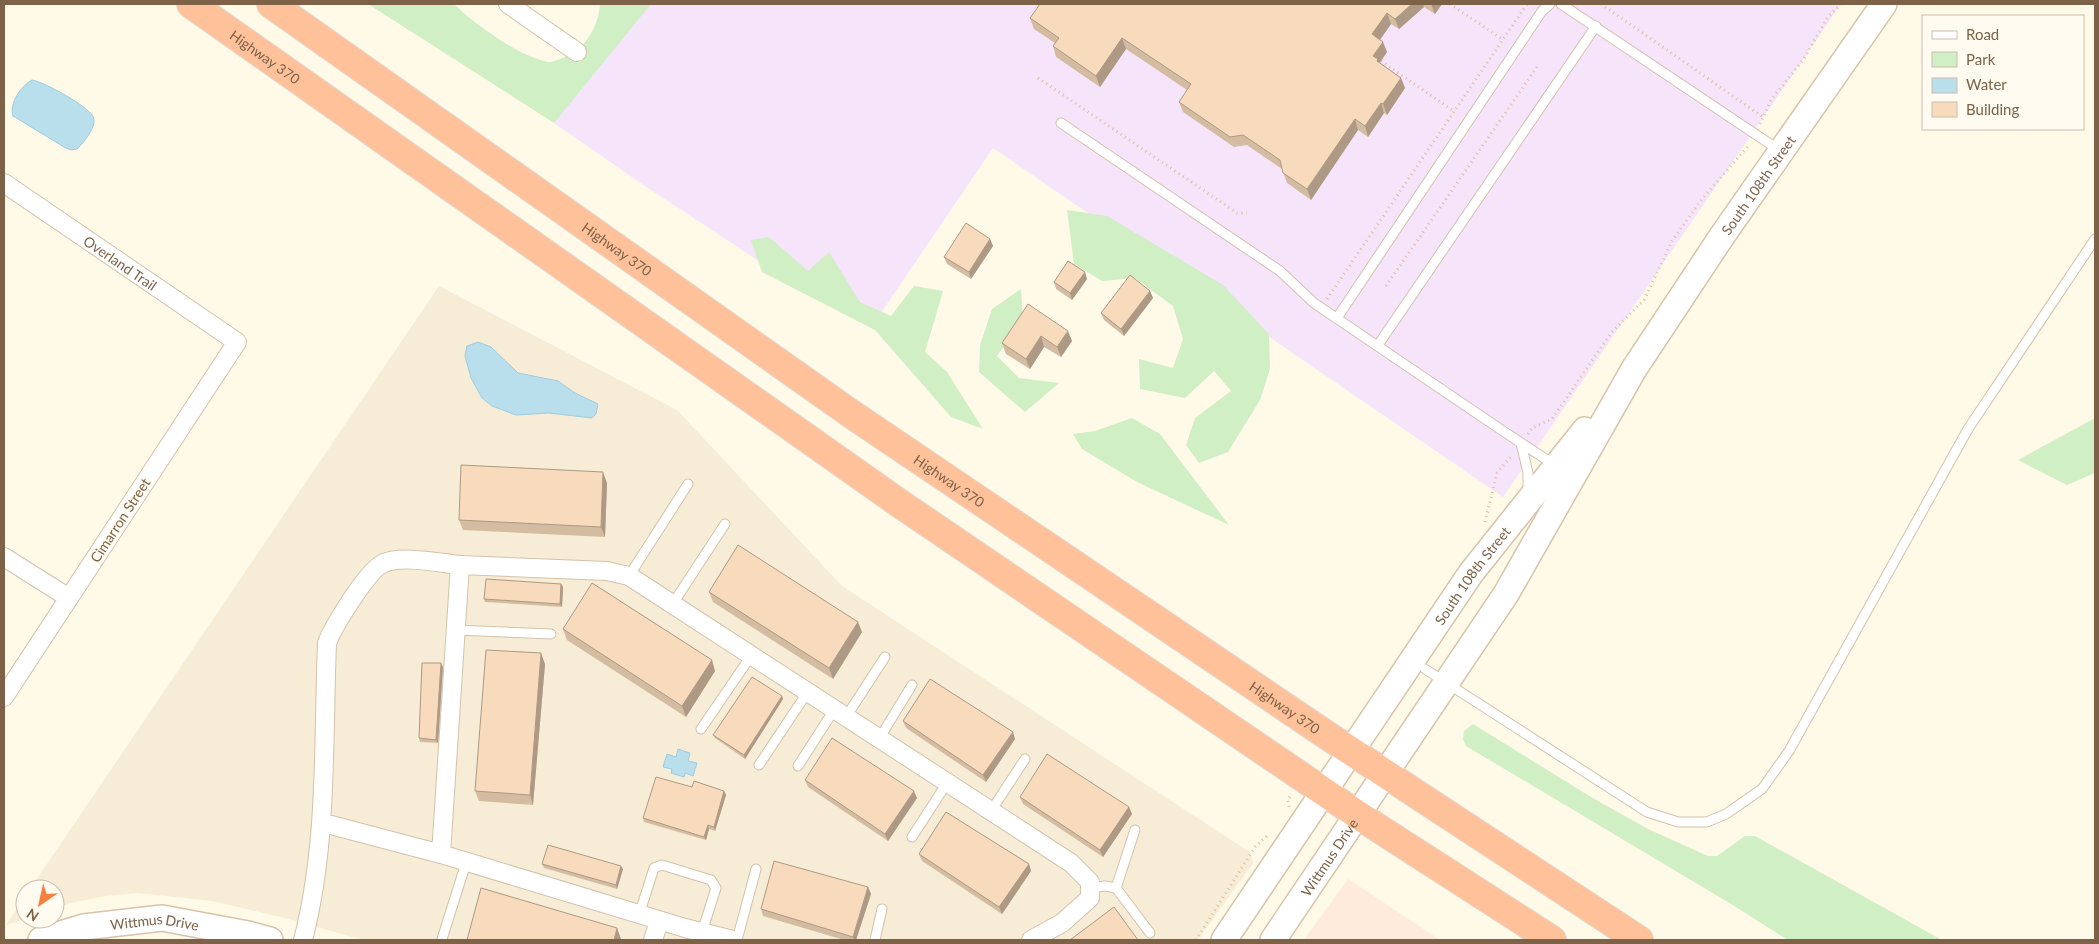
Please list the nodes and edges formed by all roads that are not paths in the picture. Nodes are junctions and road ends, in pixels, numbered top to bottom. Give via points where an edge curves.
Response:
1 (191, 4) edge
2 (271, 4) edge
3 (508, 4) edge
4 (1550, 4) edge
5 (1561, 4) edge
6 (1884, 4) edge
7 (1596, 26) junction
8 (578, 52) dead end
9 (1061, 122) dead end
10 (1781, 152) junction
11 (4, 183) edge
12 (2095, 239) edge
13 (1337, 318) junction
14 (237, 342) joint
15 (1378, 345) junction
16 (1634, 369) junction
17 (1521, 443) junction
18 (1566, 454) junction
19 (688, 484) dead end
20 (1526, 504) junction
21 (725, 524) dead end
22 (4, 557) edge
23 (460, 565) junction
24 (629, 576) junction
25 (69, 598) junction
26 (672, 604) junction
27 (456, 630) junction
28 (551, 634) dead end
29 (751, 656) junction
30 (885, 657) dead end
31 (1426, 668) dead end
32 (1446, 682) junction
33 (912, 685) dead end
34 (807, 693) junction
35 (4, 697) edge
36 (840, 714) junction
37 (701, 729) dead end
38 (879, 739) junction
39 (1351, 751) junction
40 (1025, 759) dead end
41 (758, 765) dead end
42 (798, 766) dead end
43 (1385, 773) junction
44 (947, 783) junction
45 (1325, 791) junction
46 (991, 811) junction
47 (1358, 814) junction
48 (321, 825) junction
49 (1136, 830) dead end
50 (912, 837) dead end
51 (441, 854) junction
52 (466, 862) junction
53 (756, 869) dead end
54 (1090, 888) junction
55 (1116, 888) junction
56 (882, 909) dead end
57 (639, 915) junction
58 (659, 920) junction
59 (1150, 933) dead end
60 (689, 934) edge
61 (442, 938) dead end
62 (41, 940) edge
63 (270, 940) edge
64 (303, 940) edge
65 (653, 940) edge
66 (733, 940) edge
67 (737, 940) edge
68 (875, 940) edge
69 (1031, 940) edge
70 (1224, 940) edge
71 (1273, 940) edge
72 (1552, 940) edge
73 (1639, 940) edge

1 - 45 highway, Highway 370 via 899,503
2 - 39 highway, Highway 370 via 850,413
3 - 8 street
4 - 13 lane via 1542,11
5 - 7 lane
6 - 10 street, South 108th Street
7 - 10 lane
7 - 15 lane
9 - 13 lane via 1280,271
10 - 16 street, South 108th Street
11 - 14 street, Overland Trail
12 - 32 lane via 1968,428 1789,750 1762,789 1747,802 1707,822 1678,822 1646,812
13 - 15 lane
14 - 25 street, Cimarron Street
15 - 17 lane
16 - 18 street, South 108th Street
16 - 32 street, South 108th Street via 1506,594
17 - 18 lane via 1547,460
17 - 20 lane via 1528,473
18 - 20 street, South 108th Street
19 - 24 lane
20 - 39 street, South 108th Street via 1471,573
21 - 26 lane
22 - 25 street
23 - 24 street via 607,571
23 - 27 street
23 - 48 street via 397,560 383,563 369,576 331,631 327,643
24 - 26 street
25 - 35 street, Cimarron Street
26 - 29 street
27 - 28 lane
27 - 51 street
29 - 34 street
29 - 37 lane
30 - 36 lane
31 - 32 lane
32 - 43 street, South 108th Street
33 - 38 lane
34 - 36 street
34 - 41 lane
36 - 38 street
36 - 42 lane
38 - 44 street
39 - 43 highway, Highway 370
39 - 45 street, South 108th Street
40 - 46 lane
43 - 47 street, Wittmus Drive
43 - 73 highway, Highway 370
44 - 46 street
44 - 50 lane
45 - 47 highway, Highway 370
45 - 70 street
46 - 54 street via 1071,863 1090,882
47 - 71 street, Wittmus Drive
47 - 72 highway, Highway 370
48 - 51 street
48 - 64 street via 313,898
49 - 55 lane
51 - 52 street
52 - 57 street
52 - 61 lane
53 - 67 lane
54 - 55 lane
54 - 69 street via 1090,898 1062,923
55 - 59 lane
56 - 68 lane
57 - 58 street
57 - 60 lane via 654,868 662,865 711,880 716,888
58 - 60 street
58 - 65 street
60 - 66 street
62 - 63 street, Wittmus Drive via 84,927 162,918

